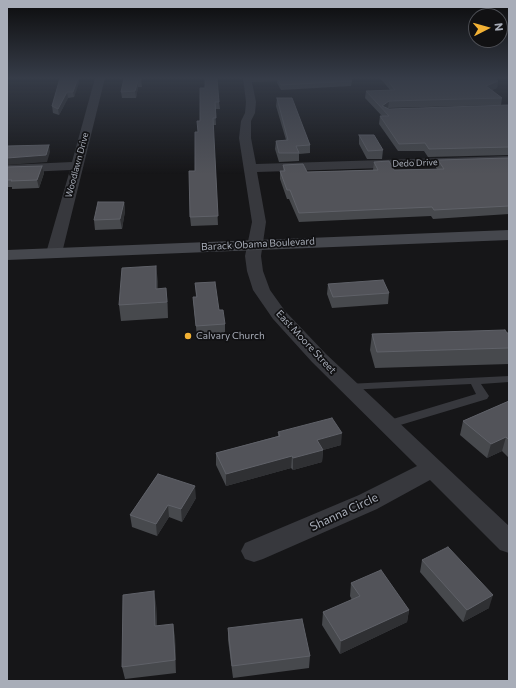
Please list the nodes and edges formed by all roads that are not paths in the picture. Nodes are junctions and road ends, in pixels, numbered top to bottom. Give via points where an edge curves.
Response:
1 (92, 110) edge
2 (250, 110) edge
3 (509, 160) edge
4 (77, 166) junction
5 (249, 168) junction
6 (7, 169) edge
7 (509, 235) edge
8 (256, 244) junction
9 (54, 253) junction
10 (7, 255) edge
11 (509, 379) edge
12 (474, 381) junction
13 (348, 387) junction
14 (386, 425) junction
15 (432, 469) junction
16 (509, 542) edge
17 (254, 551) dead end

1 - 4 street, Woodlawn Drive
2 - 5 street, East Moore Street via 246,121 245,138
3 - 5 street, Dedo Drive
4 - 6 street
4 - 9 street, Woodlawn Drive
5 - 8 street, East Moore Street via 259,222
7 - 8 main road, Barack Obama Boulevard
8 - 9 main road, Barack Obama Boulevard
8 - 13 street, East Moore Street via 253,256 255,271 268,300 296,334
9 - 10 main road, Barack Obama Boulevard
11 - 12 lane
12 - 13 lane
12 - 14 lane via 483,396
13 - 14 street, East Moore Street
14 - 15 street, East Moore Street
15 - 16 street, East Moore Street
15 - 17 street, Shanna Circle via 361,505

